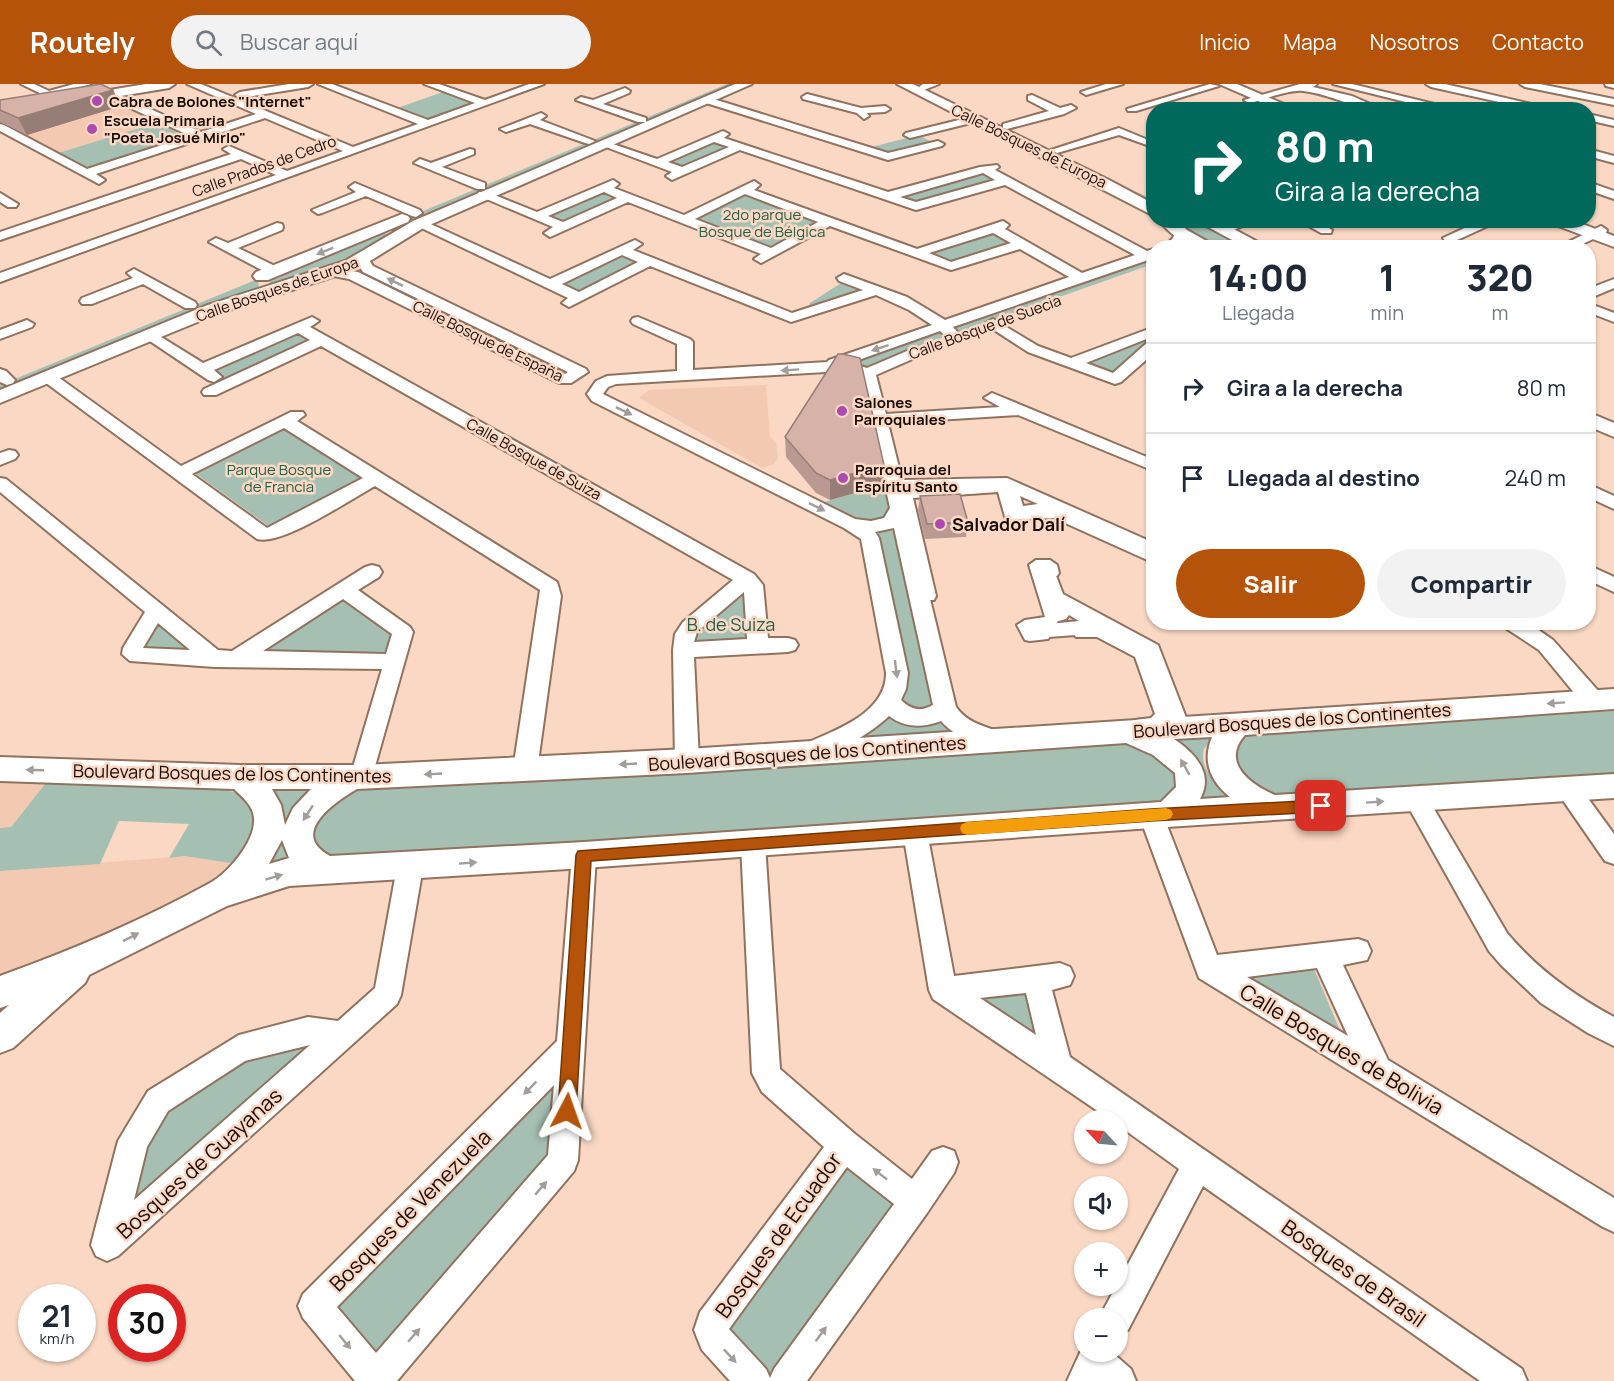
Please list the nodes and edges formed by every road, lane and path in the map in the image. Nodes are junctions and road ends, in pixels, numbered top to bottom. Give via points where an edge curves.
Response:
1 (26, 84) edge
2 (86, 84) edge
3 (169, 84) edge
4 (192, 84) edge
5 (213, 84) edge
6 (308, 84) edge
7 (323, 84) edge
8 (429, 84) edge
9 (539, 84) edge
10 (729, 84) edge
11 (746, 84) edge
12 (903, 84) edge
13 (1118, 84) edge
14 (1338, 84) edge
15 (1431, 84) edge
16 (1526, 84) edge
17 (926, 85) edge
18 (1216, 85) edge
19 (1306, 85) edge
20 (822, 90) dead end
21 (839, 92) dead end
22 (1086, 92) dead end
23 (48, 94) junction
24 (109, 94) junction
25 (240, 95) junction
26 (707, 100) junction
27 (1255, 100) junction
28 (61, 102) junction
29 (1156, 102) edge
30 (1251, 102) edge
31 (1259, 102) edge
32 (1262, 102) edge
33 (1358, 102) edge
34 (1418, 102) edge
35 (1515, 102) edge
36 (484, 103) junction
37 (1614, 103) edge
38 (593, 104) junction
39 (1146, 105) edge
40 (0, 106) edge
41 (1071, 108) junction
42 (885, 109) dead end
43 (1132, 109) dead end
44 (1596, 109) edge
45 (0, 112) edge
46 (864, 112) junction
47 (1060, 112) junction
48 (1083, 113) dead end
49 (265, 115) junction
50 (975, 119) junction
51 (1596, 119) edge
52 (642, 120) junction
53 (1614, 123) edge
54 (428, 124) junction
55 (1007, 126) junction
56 (0, 127) edge
57 (505, 131) dead end
58 (918, 133) junction
59 (1108, 134) junction
60 (200, 136) junction
61 (596, 143) junction
62 (1146, 143) edge
63 (1146, 144) edge
64 (366, 146) junction
65 (738, 147) junction
66 (862, 148) junction
67 (1057, 150) junction
68 (353, 151) junction
69 (453, 152) dead end
70 (1596, 154) edge
71 (1614, 160) edge
72 (657, 163) junction
73 (87, 173) junction
74 (286, 176) junction
75 (1005, 181) junction
76 (1596, 189) edge
77 (482, 191) junction
78 (1146, 192) edge
79 (124, 193) junction
80 (1614, 195) edge
81 (889, 196) junction
82 (628, 197) junction
83 (322, 202) dead end
84 (1146, 207) edge
85 (538, 216) junction
86 (417, 218) junction
87 (685, 219) junction
88 (829, 221) junction
89 (564, 227) junction
90 (1179, 228) edge
91 (1220, 228) edge
92 (1229, 228) edge
93 (1475, 228) edge
94 (1584, 228) edge
95 (270, 230) dead end
96 (1224, 230) junction
97 (1602, 233) edge
98 (549, 234) dead end
99 (364, 235) junction
100 (0, 236) edge
101 (1450, 238) dead end
102 (1198, 240) edge
103 (1245, 240) edge
104 (1583, 240) edge
105 (392, 241) junction
106 (1614, 242) edge
107 (636, 244) dead end
108 (1022, 244) junction
109 (623, 251) junction
110 (917, 253) junction
111 (1146, 255) edge
112 (362, 260) junction
113 (1146, 260) edge
114 (1146, 260) edge
115 (650, 261) junction
116 (858, 270) dead end
117 (334, 272) junction
118 (274, 278) junction
119 (0, 279) edge
120 (1082, 279) junction
121 (551, 284) junction
122 (1614, 284) edge
123 (877, 290) junction
124 (92, 292) dead end
125 (1596, 292) edge
126 (818, 295) dead end
127 (190, 305) junction
128 (1596, 310) edge
129 (665, 318) dead end
130 (791, 318) junction
131 (1614, 318) edge
132 (993, 323) junction
133 (27, 324) dead end
134 (4, 329) edge
135 (1146, 334) edge
136 (148, 335) junction
137 (945, 338) junction
138 (321, 340) junction
139 (1146, 351) edge
140 (1072, 363) junction
141 (816, 368) junction
142 (204, 369) junction
143 (868, 372) junction
144 (685, 376) junction
145 (48, 377) junction
146 (2, 379) edge
147 (225, 385) junction
148 (210, 392) dead end
149 (0, 398) edge
150 (1020, 409) junction
151 (1596, 410) edge
152 (946, 414) junction
153 (880, 418) junction
154 (1614, 418) edge
155 (1596, 422) edge
156 (1614, 431) edge
157 (1146, 463) edge
158 (180, 473) junction
159 (376, 477) junction
160 (1, 486) edge
161 (895, 486) junction
162 (1596, 493) edge
163 (1614, 503) edge
164 (900, 507) junction
165 (851, 524) junction
166 (1146, 546) edge
167 (1146, 554) edge
168 (1045, 570) dead end
169 (372, 572) dead end
170 (1596, 575) edge
171 (747, 579) junction
172 (1614, 585) edge
173 (344, 590) junction
174 (1057, 596) junction
175 (155, 612) junction
176 (1106, 626) junction
177 (1063, 629) junction
178 (1523, 630) edge
179 (1035, 631) dead end
180 (758, 645) junction
181 (788, 645) dead end
182 (683, 650) junction
183 (225, 659) junction
184 (396, 662) junction
185 (1604, 700) edge
186 (889, 701) junction
187 (945, 708) junction
188 (1238, 725) junction
189 (1179, 728) junction
190 (1120, 731) junction
191 (999, 740) junction
192 (806, 752) junction
193 (687, 761) junction
194 (0, 769) edge
195 (525, 770) junction
196 (241, 777) junction
197 (357, 777) junction
198 (1614, 786) edge
199 (1568, 789) junction
200 (1416, 799) junction
201 (1278, 808) junction
202 (1160, 814) junction
203 (915, 832) junction
204 (753, 844) junction
205 (1614, 853) edge
206 (584, 855) junction
207 (410, 867) junction
208 (328, 870) junction
209 (218, 894) junction
210 (1358, 951) dead end
211 (1325, 956) junction
212 (86, 960) junction
213 (1209, 969) junction
214 (943, 990) junction
215 (0, 992) edge
216 (1614, 1032) edge
217 (342, 1035) junction
218 (0, 1036) edge
219 (572, 1046) junction
220 (1058, 1066) junction
221 (1378, 1070) junction
222 (844, 1145) junction
223 (943, 1162) dead end
224 (1198, 1164) junction
225 (916, 1202) junction
226 (1614, 1216) edge
227 (1121, 1308) edge
228 (376, 1380) edge
229 (754, 1381) edge
230 (786, 1381) edge
231 (1510, 1381) edge

1 - 23 street
2 - 23 street
3 - 24 street
4 - 49 street
5 - 25 street
6 - 25 street
7 - 54 street
8 - 36 street
9 - 36 street, Calle Prados de Cedro
10 - 52 street, Calle Bosques de Europa
11 - 26 street, Calle Bosques de Europa
12 - 50 street, Calle Bosques de Europa
13 - 22 street
14 - 34 street
15 - 35 street
16 - 37 street
17 - 55 street, Calle Bosques de Europa
18 - 27 street
18 - 29 street
19 - 27 street
19 - 33 street
20 - 46 street via 804,99
21 - 46 street
23 - 28 street via 73,95
23 - 40 street
24 - 28 street
24 - 60 street
25 - 64 street
26 - 61 street, Calle Bosques de Europa
26 - 66 street
27 - 30 street
27 - 31 street
27 - 32 street
28 - 45 street
36 - 54 street, Calle Prados de Cedro
37 - 44 street
38 - 38 street via 621,93 603,92 575,102
38 - 52 street
39 - 43 street
41 - 47 street
41 - 47 street via 1052,99 1036,100
41 - 48 street
42 - 46 street
47 - 55 street
49 - 60 street
49 - 68 street
50 - 58 street
50 - 84 street, Calle Bosques de Europa
51 - 53 street
52 - 61 street, Calle Bosques de Europa
54 - 64 street, Calle Prados de Cedro
55 - 67 street, Calle Bosques de Europa
56 - 73 street
57 - 61 street via 536,120
58 - 66 street
58 - 66 street via 943,146 884,159
59 - 62 street via 1120,131
59 - 63 street via 1135,146
59 - 67 street
60 - 73 street
61 - 72 street
61 - 77 street, Calle Bosques de Europa
64 - 68 street, Calle Prados de Cedro
65 - 72 street via 677,173
65 - 72 street via 718,136
65 - 81 street
67 - 78 street, Calle Bosques de Europa
68 - 74 street, Calle Prados de Cedro
69 - 77 street via 420,166
70 - 71 street
73 - 79 street
74 - 79 street via 234,152
74 - 119 street, Calle Prados de Cedro
75 - 81 street via 918,206
75 - 81 street via 988,168
75 - 111 street
76 - 80 street
77 - 85 street
77 - 86 street, Calle Bosques de Europa
79 - 100 street
82 - 85 street via 608,186
82 - 87 street
82 - 89 street
83 - 86 street via 363,187
85 - 89 street
86 - 99 street, Calle Bosques de Europa
86 - 105 street, Calle Bosques de Europa
86 - 121 street
87 - 88 street via 749,187
87 - 88 street via 766,256
88 - 110 street
89 - 98 street
90 - 102 street
91 - 96 street
92 - 96 street
93 - 101 street
94 - 97 street
95 - 118 street via 216,245
96 - 103 street
97 - 104 street
97 - 106 street
99 - 105 street via 391,231 396,234
99 -> 118 street, Calle Bosques de Europa
105 - 112 street, Calle Bosques de Europa
107 - 109 street
108 - 110 street via 951,266
108 - 110 street via 999,226
108 - 120 street
109 - 115 street
109 - 121 street
112 - 117 street, Calle Bosques de Europa
117 -> 112 street, Calle Bosque de España via 353,275 564,379 580,372 368,269
113 - 120 street, Calle Bosque de Suecia
114 - 132 street, Calle Bosque de Suecia
115 - 121 street via 575,300
115 - 130 street
116 - 123 street via 839,281
117 - 118 street, Calle Bosques de Europa
118 - 127 street, Calle Bosques de Europa
118 - 136 street, Calle Bosques de Europa via 211,310
120 - 137 street, Calle Bosque de Suecia
122 - 125 street
123 - 130 street
123 - 137 street via 914,304
124 - 127 street via 142,273
126 - 130 street
127 - 146 street, Calle Bosques de Europa
128 - 131 street
129 - 144 street via 644,324 686,343
132 - 137 street, Calle Bosque de Suecia
132 - 140 street via 1033,349
133 - 134 street
135 - 140 street
136 - 142 street
136 - 145 street, Calle Bosques de Europa
137 -> 141 street, Calle Bosque de Suecia
137 - 143 street, Calle Bosque de Suecia
138 - 142 street, Calle Bosque de Suiza via 305,324
138 - 147 street
138 - 171 street, Calle Bosque de Suiza
139 - 140 street via 1115,379
141 - 143 street, Calle Bosque de Suecia via 844,366
141 -> 144 street, Calle Bosque de Suecia
142 - 147 street
143 - 153 street
144 -> 165 street, Calle Bosque de Suecia via 613,379 596,388 595,394
145 - 149 street, Calle Bosques de Europa
145 - 158 street
147 - 148 street
150 - 152 street via 973,416
150 - 152 street via 997,394
150 - 157 street
151 - 154 street
152 - 153 street
153 - 161 street
155 - 156 street
158 - 159 street via 293,417
158 - 159 street via 268,536
159 - 195 street via 550,587
160 - 175 street
161 - 164 street
161 - 166 street via 1007,483
162 - 163 street
164 - 165 street via 891,523 871,527
164 - 187 street
165 -> 186 street via 870,538 897,673 896,689
167 - 174 street via 1056,514 1011,517 1003,488 906,494 959,716 987,731 1155,724 1164,716 1141,654 1099,632 1030,636 1025,625 1049,623 1053,618 1036,565 1050,565
168 - 174 street
169 - 173 street
170 - 172 street
171 - 180 street via 753,585
171 - 182 street via 686,630
173 - 183 street
173 - 184 street via 402,630
174 - 176 street
174 - 177 street
175 - 183 street
175 - 183 street via 133,648 134,654
176 - 177 street
176 - 189 street via 1150,650
177 - 179 street
178 - 185 street via 1546,645
180 - 181 street
180 - 182 street
182 - 193 street
183 - 184 street
184 - 197 street
185 -> 188 street, Boulevard Bosques de los Continentes
186 - 187 street via 905,717 925,718
186 - 192 street via 858,728
187 - 191 street via 951,721 964,729
188 - 189 street, Boulevard Bosques de los Continentes
188 - 201 street via 1228,733 1220,749 1222,764 1230,780 1249,797
189 - 190 street, Boulevard Bosques de los Continentes
190 - 191 street, Boulevard Bosques de los Continentes
202 -> 190 street via 1185,800 1192,785 1186,766 1168,747
191 - 192 street, Boulevard Bosques de los Continentes
192 - 193 street, Boulevard Bosques de los Continentes
193 -> 195 street, Boulevard Bosques de los Continentes
196 -> 194 street, Boulevard Bosques de los Continentes
195 -> 197 street, Boulevard Bosques de los Continentes
196 - 197 street, Boulevard Bosques de los Continentes
196 - 209 street via 266,804 270,823 264,847 243,873
197 -> 208 street via 329,791 313,805 297,836 301,851
198 - 199 street
199 - 200 street
199 - 205 street
201 -> 200 street
200 - 216 street via 1512,961 1568,1007
201 - 202 street
202 - 203 street
202 - 213 street
203 - 204 street
203 - 214 street
204 - 206 street
204 - 222 street, Bosques de Ecuador via 766,1073
207 -> 206 street
206 - 219 street, Bosques de Venezuela
207 - 208 street
207 - 217 street, Bosques de Guayanas via 387,995
209 -> 208 street via 289,872
212 -> 209 street
210 - 211 street
211 - 213 street
211 - 221 street
212 - 215 street
212 - 218 street
213 - 221 street, Calle Bosques de Bolivia
214 - 220 street, Bosques de Brasil
214 - 220 street via 1048,977
217 - 217 street, Bosques de Guayanas via 142,1214 107,1245 133,1141 158,1101 239,1049 308,1031
228 -> 219 street, Bosques de Venezuela via 560,1164
219 -> 228 street, Bosques de Venezuela via 315,1306
220 - 224 street, Bosques de Brasil
221 - 226 street, Calle Bosques de Bolivia
225 -> 222 street, Bosques de Ecuador
222 -> 229 street, Bosques de Ecuador via 712,1324 714,1338
223 - 225 street
224 - 227 street
224 - 231 street, Bosques de Brasil
230 -> 225 street

